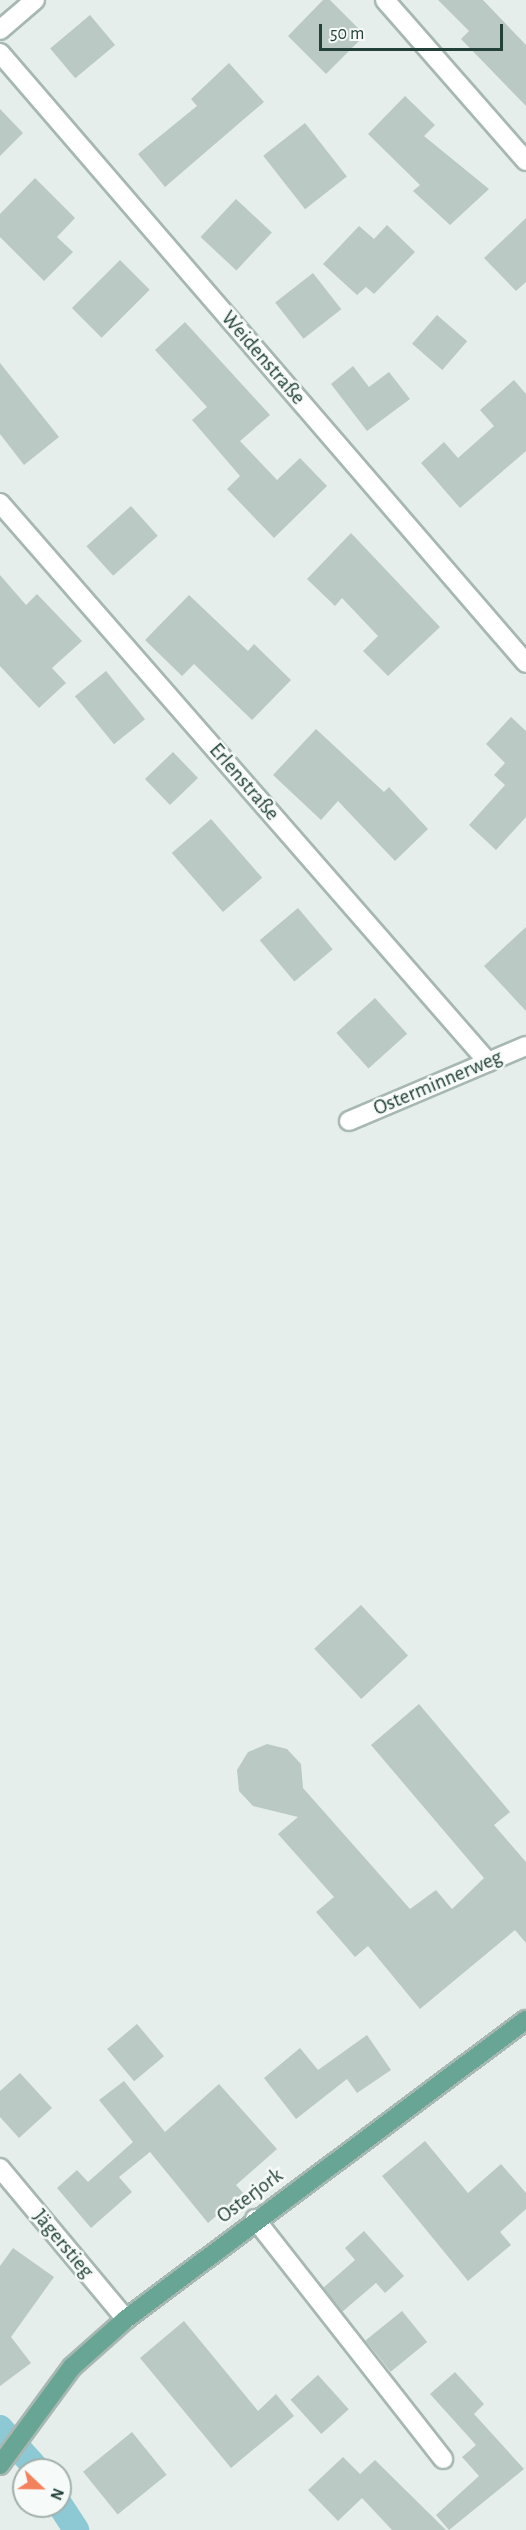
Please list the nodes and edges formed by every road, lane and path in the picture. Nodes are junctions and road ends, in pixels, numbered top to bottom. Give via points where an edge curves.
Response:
1 (35, 0) edge
2 (385, 0) edge
3 (0, 30) edge
4 (0, 53) edge
5 (526, 161) edge
6 (0, 503) edge
7 (526, 663) edge
8 (526, 1046) edge
9 (488, 1062) junction
10 (349, 1121) dead end
11 (526, 2020) edge
12 (0, 2168) edge
13 (255, 2219) junction
14 (126, 2319) junction
15 (5, 2457) edge
16 (443, 2459) dead end

1 - 3 street
2 - 5 street
4 - 7 street, Weidenstraße
6 - 9 street, Erlenstraße
8 - 9 street, Osterminnerweg
9 - 10 street, Osterminnerweg
11 - 13 main road, Osterjork
12 - 14 street, Jägerstieg
13 - 14 main road, Osterjork
13 - 16 street
14 - 15 main road, Osterjork via 72,2367

